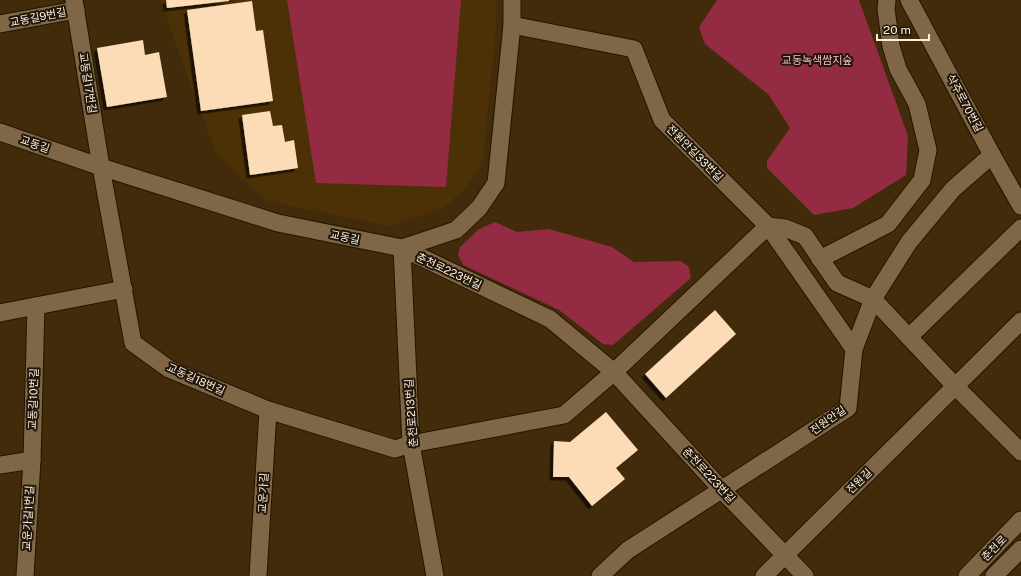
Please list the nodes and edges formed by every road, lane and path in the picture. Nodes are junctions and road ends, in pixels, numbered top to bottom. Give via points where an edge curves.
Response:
1 (512, 0) edge
2 (886, 0) edge
3 (909, 0) edge
4 (75, 5) edge
5 (0, 24) edge
6 (512, 25) junction
7 (0, 132) edge
8 (992, 155) junction
9 (101, 166) junction
10 (1021, 206) edge
11 (768, 226) junction
12 (1021, 228) edge
13 (402, 248) junction
14 (820, 259) junction
15 (124, 289) junction
16 (873, 299) junction
17 (36, 306) junction
18 (0, 313) edge
19 (1021, 321) edge
20 (909, 337) junction
21 (854, 350) junction
22 (614, 372) junction
23 (955, 386) junction
24 (268, 410) junction
25 (412, 444) junction
26 (1021, 452) edge
27 (32, 460) junction
28 (0, 465) edge
29 (722, 490) junction
30 (1021, 520) edge
31 (1021, 549) edge
32 (784, 555) junction
33 (25, 576) edge
34 (258, 576) edge
35 (435, 576) edge
36 (600, 576) edge
37 (764, 576) edge
38 (805, 576) edge
39 (967, 576) edge
40 (994, 576) edge

1 - 6 street, 교동길
2 - 14 street via 891,46 898,69 917,104 928,150 922,180 888,224
3 - 8 street, 삭주로70번길
4 - 5 street, 교동길9번길
4 - 9 street, 교동길17번길
6 - 11 street, 전원안길33번길 via 634,50 662,120
6 - 13 street, 교동길 via 496,183 479,208 456,230
7 - 9 street, 교동길
8 - 10 street, 삭주로70번길
8 - 16 street, 전원안길 via 953,189 909,242
9 - 13 street, 교동길 via 278,223
9 - 15 street, 교동길18번길
11 - 14 street via 785,228 805,236
11 - 21 street, 전원안길33번길
11 - 22 street
12 - 20 street
13 - 22 street, 춘천로223번길 via 550,319
13 - 25 street, 춘천로213번길
14 - 16 street via 837,283
15 - 17 street
15 - 24 street, 교동길18번길 via 133,343 169,368
16 - 20 street
16 - 21 street, 전원안길
17 - 18 street
17 - 27 street, 교동길10번길
19 - 23 street, 전원길
20 - 23 street
21 - 29 street, 전원안길 via 848,408
22 - 25 street via 564,415
22 - 29 street, 춘천로223번길
23 - 26 street
23 - 32 street, 전원길
24 - 25 street, 교동길18번길 via 395,449
24 - 34 street, 교운가길
25 - 35 street, 춘천로213번길
27 - 28 street
27 - 33 street, 교운가길1번길
29 - 32 street, 춘천로223번길
29 - 36 street, 전원안길 via 628,550
30 - 39 street, 춘천로
31 - 40 street, 춘천로
32 - 37 street, 전원길
32 - 38 street, 춘천로223번길

